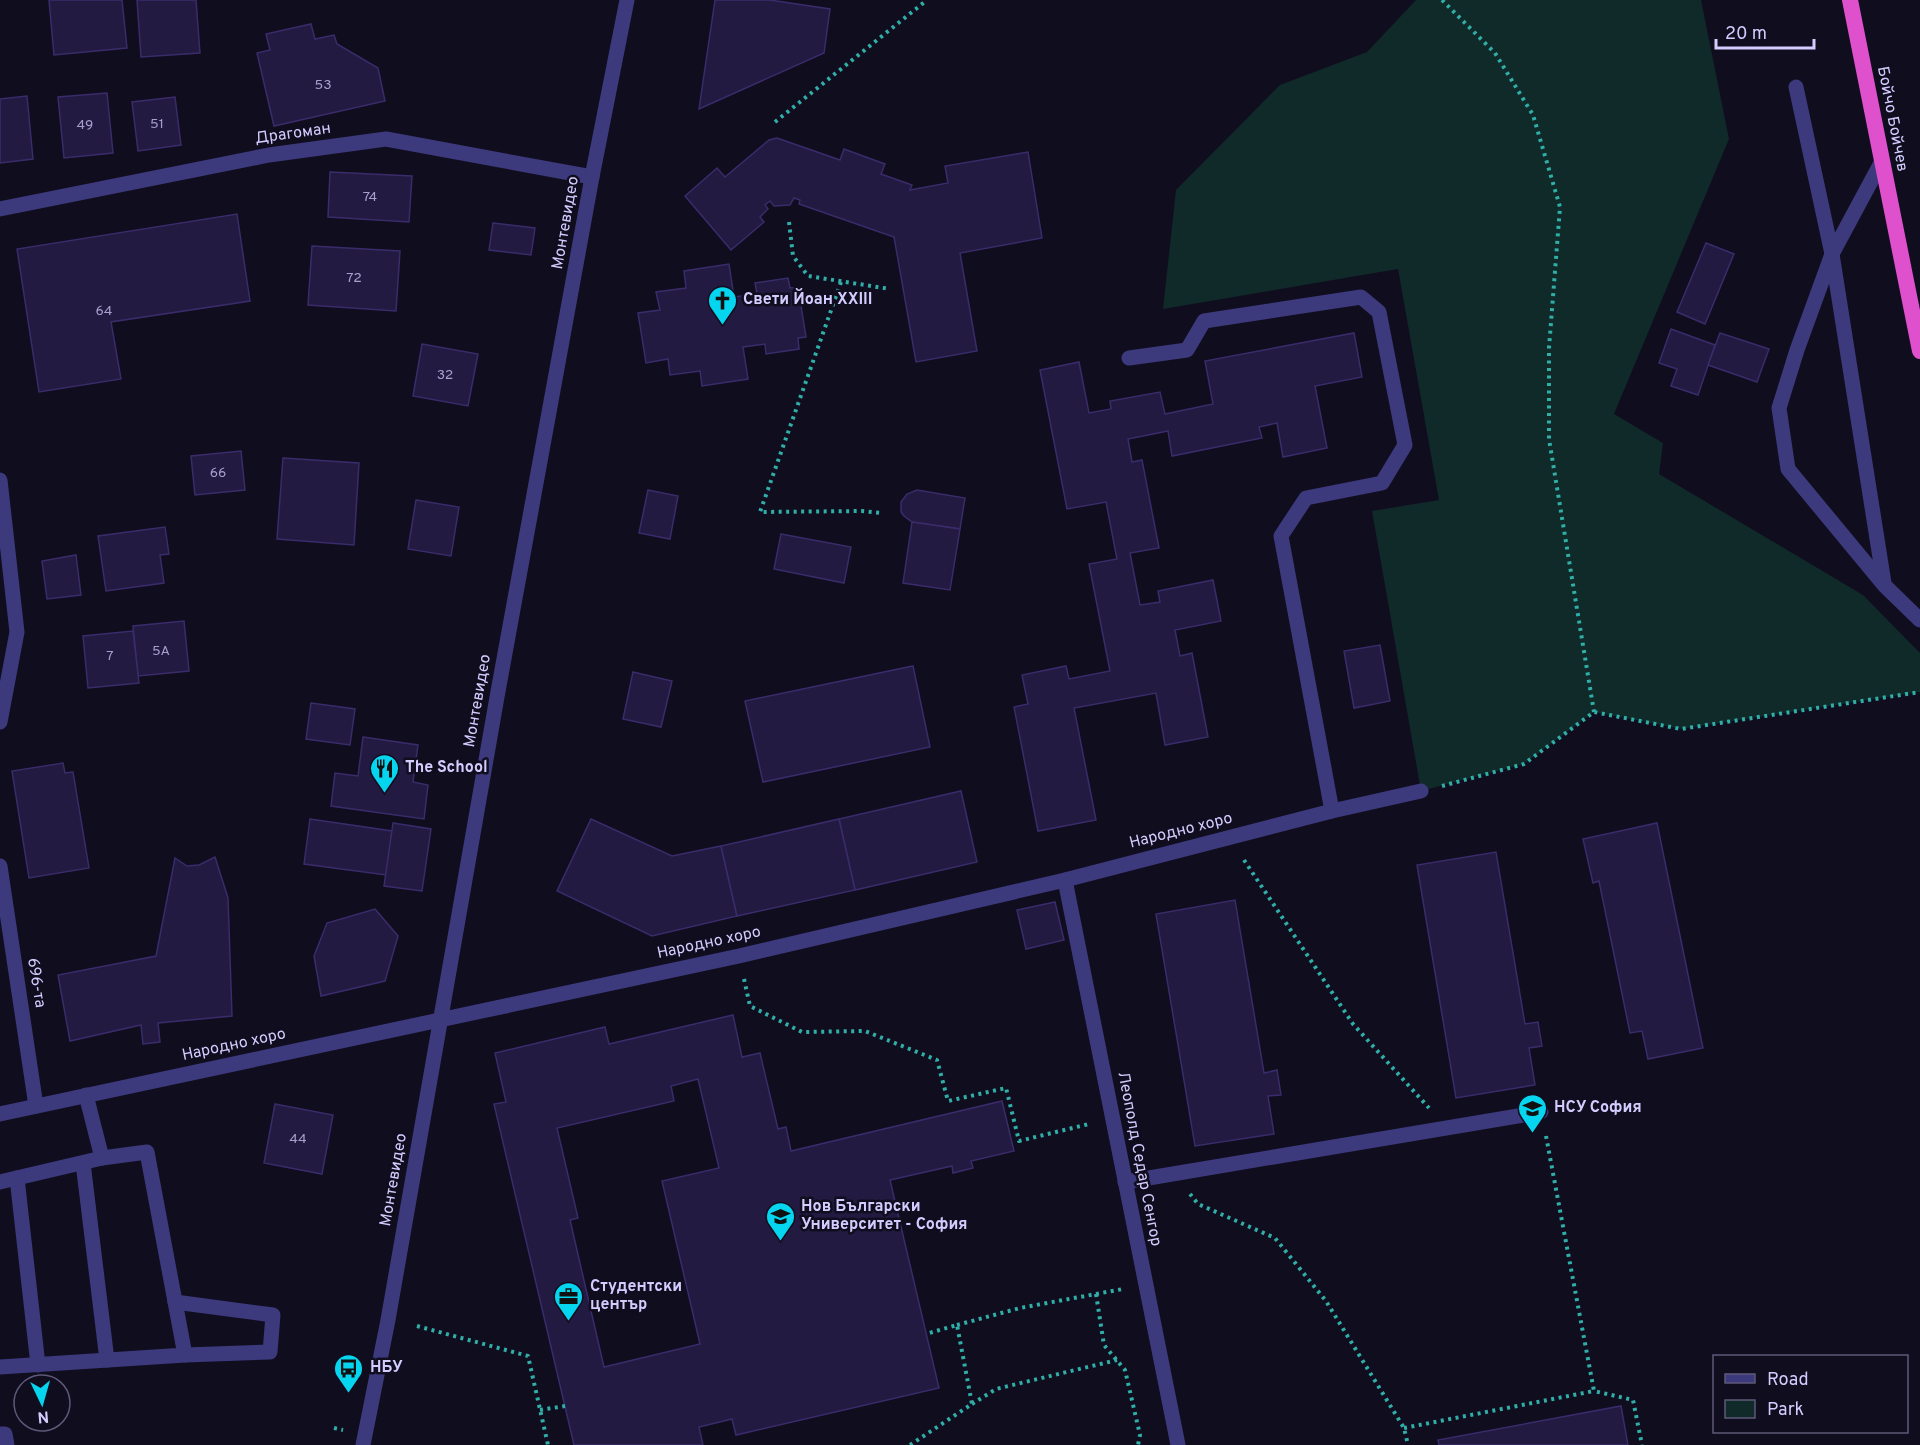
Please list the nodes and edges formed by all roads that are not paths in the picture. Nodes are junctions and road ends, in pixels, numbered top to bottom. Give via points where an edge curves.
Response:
1 (627, 0) edge
2 (1850, 0) edge
3 (1796, 87) dead end
4 (1882, 160) junction
5 (592, 177) junction
6 (0, 209) edge
7 (1832, 254) junction
8 (1918, 325) edge
9 (1920, 351) edge
10 (1130, 358) dead end
11 (0, 480) edge
12 (1884, 585) junction
13 (1920, 620) edge
14 (0, 722) edge
15 (1421, 791) road end
16 (1332, 811) junction
17 (0, 866) edge
18 (1065, 879) junction
19 (441, 1020) junction
20 (86, 1095) junction
21 (36, 1106) junction
22 (1541, 1112) road end
23 (0, 1114) edge
24 (102, 1158) junction
25 (83, 1163) junction
26 (16, 1178) junction
27 (0, 1182) edge
28 (1125, 1182) junction
29 (176, 1302) junction
30 (185, 1354) junction
31 (107, 1360) junction
32 (38, 1365) junction
33 (0, 1367) edge
34 (0, 1434) edge
35 (7, 1445) edge
36 (363, 1445) edge
37 (1178, 1445) edge

1 - 5 street, Монтевидео
2 - 4 highway, Бойчо Бойчев
3 - 7 street
4 - 7 street
4 - 8 highway, Бойчо Бойчев
5 - 6 street, Драгоман via 386,139 269,154
5 - 19 street, Монтевидео
7 - 12 street
7 - 12 street via 1779,408 1788,469
8 - 9 highway, Бойчо Бойчев
10 - 16 street via 1187,350 1204,321 1361,297 1379,312 1405,445 1382,483 1306,498 1281,536
11 - 14 street via 17,632
12 - 13 street
15 - 16 street, Народно хоро
16 - 18 street, Народно хоро
17 - 21 street, 696-та
18 - 19 street, Народно хоро via 739,956
18 - 28 street, Леополд Седар Сенгор
19 - 20 street, Народно хоро
19 - 36 street, Монтевидео
20 - 21 street, Народно хоро
20 - 24 street
21 - 23 street, Народно хоро
22 - 28 street
24 - 25 street
24 - 29 street via 147,1152
25 - 26 street
25 - 31 street
26 - 27 street
26 - 32 street
28 - 37 street, Леополд Седар Сенгор
29 - 30 street
29 - 30 street via 273,1315 270,1352
30 - 31 street
31 - 32 street
32 - 33 street
34 - 35 street via 5,1434

